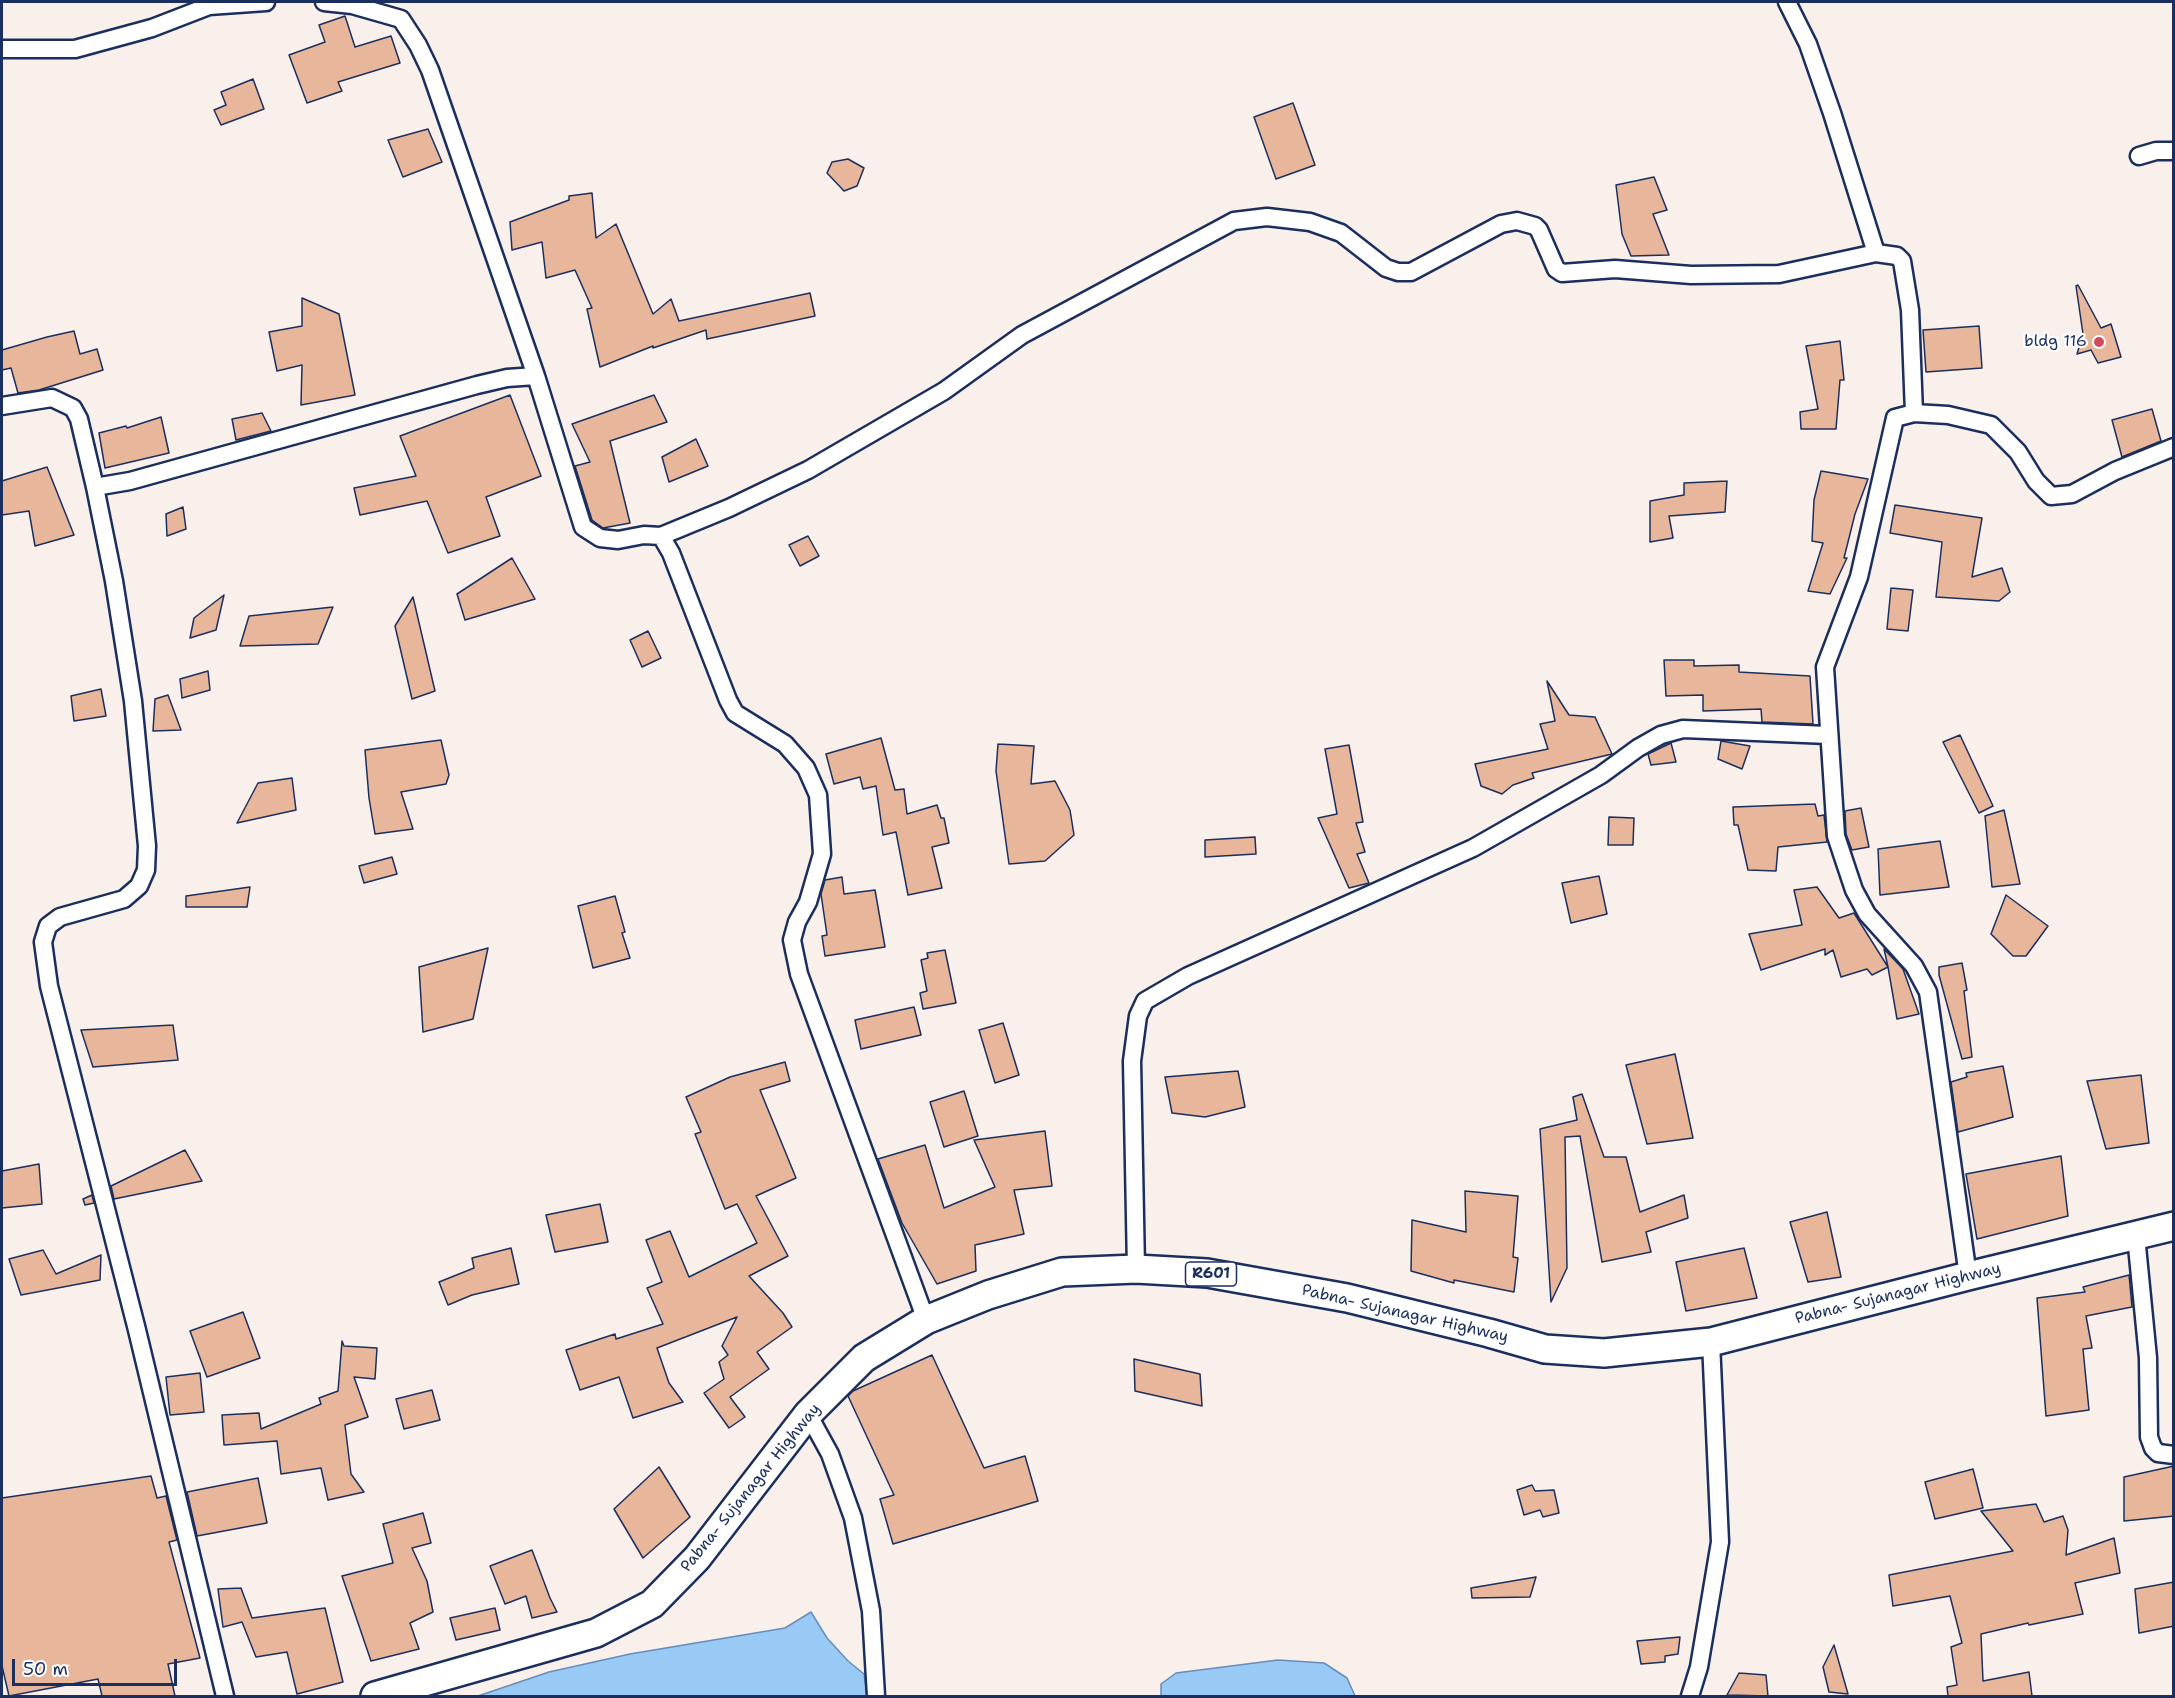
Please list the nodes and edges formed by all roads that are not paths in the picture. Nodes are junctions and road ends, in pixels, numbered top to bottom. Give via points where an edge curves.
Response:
1 (266, 2) edge
2 (324, 2) edge
3 (1786, 2) edge
4 (2, 49) edge
5 (2174, 152) edge
6 (2139, 156) dead end
7 (1876, 254) junction
8 (536, 376) junction
9 (2, 406) edge
10 (1914, 413) junction
11 (2174, 447) edge
12 (95, 487) junction
13 (661, 536) junction
14 (1828, 735) junction
15 (2174, 1226) edge
16 (2136, 1236) junction
17 (1136, 1269) junction
18 (1968, 1276) junction
19 (926, 1320) junction
20 (1711, 1342) junction
21 (808, 1414) junction
22 (2174, 1455) edge
23 (225, 1696) edge
24 (375, 1696) edge
25 (876, 1696) edge
26 (1690, 1696) edge

1 - 4 street via 209,6 152,28 75,50
2 - 8 street via 352,5 401,19 418,45
3 - 7 street via 1808,44
5 - 6 street via 2156,151
7 - 10 street via 1897,256 1902,261 1910,310
7 - 13 street via 1779,274 1691,275 1615,268 1562,273 1556,269 1539,230 1517,221 1501,224 1411,272 1398,272 1386,268 1341,232 1311,222 1267,217 1234,221 1022,335 944,391 808,470
8 - 12 street via 477,385 141,478
8 - 13 street via 583,527 600,538
9 - 12 street via 52,398 73,408
10 - 11 street via 1948,415 1991,425 2018,452 2051,496 2072,494
10 - 14 street via 1895,418 1859,577 1825,667
12 - 23 street via 133,701 146,870 139,886 124,899 60,917 48,926 43,942 49,986
13 - 19 street via 735,712 785,744 806,768 818,795 822,854 792,940 799,974
14 - 17 street via 1683,729 1661,735 1601,775 1473,848 1188,976 1145,1001 1138,1017 1132,1061
14 - 18 street via 1836,836 1854,890 1867,914 1914,966 1929,992
15 - 16 main road, Pabna- Sujanagar Highway / R601
16 - 18 main road, Pabna- Sujanagar Highway / R601
16 - 22 street via 2148,1358 2149,1437 2158,1453
17 - 19 main road, Pabna- Sujanagar Highway / R601 via 1062,1272
17 - 20 main road, Pabna- Sujanagar Highway / R601 via 1207,1273 1347,1298 1545,1349 1604,1353
18 - 20 main road, Pabna- Sujanagar Highway / R601
19 - 21 main road, Pabna- Sujanagar Highway / R601 via 864,1358
20 - 26 street via 1720,1542 1699,1667
21 - 24 main road, Pabna- Sujanagar Highway / R601 via 697,1558 652,1604 596,1633
21 - 25 street via 830,1454 853,1518 871,1611

